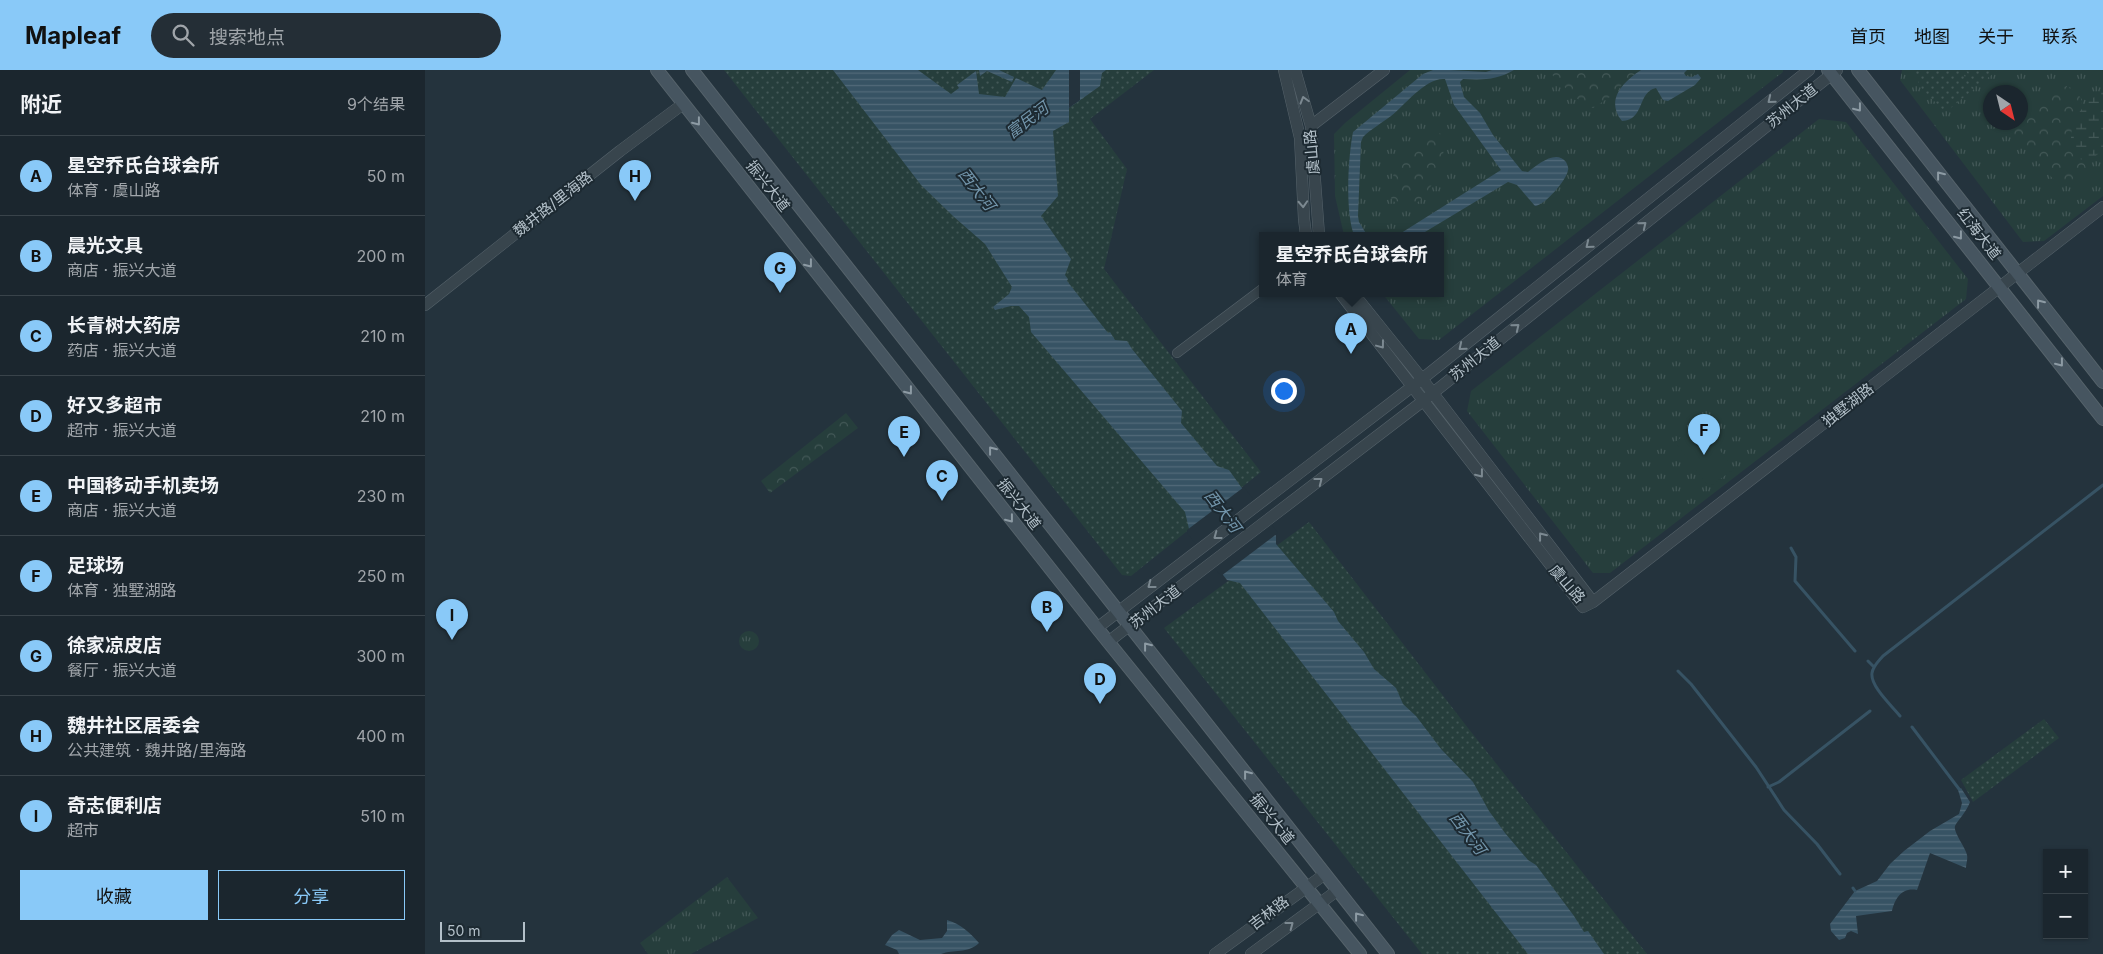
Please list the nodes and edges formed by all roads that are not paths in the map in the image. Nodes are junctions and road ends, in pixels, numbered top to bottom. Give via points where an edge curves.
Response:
1 (657, 70) edge
2 (692, 70) edge
3 (1284, 70) edge
4 (1295, 70) edge
5 (1384, 70) edge
6 (1809, 70) edge
7 (1859, 70) edge
8 (1832, 71) edge
9 (683, 104) junction
10 (1311, 126) junction
11 (2103, 207) edge
12 (1306, 232) edge
13 (1319, 232) edge
14 (2017, 273) junction
15 (2000, 287) junction
16 (1259, 291) edge
17 (1343, 297) edge
18 (1356, 297) edge
19 (425, 306) edge
20 (1177, 352) dead end
21 (1422, 379) junction
22 (2103, 382) edge
23 (1412, 386) junction
24 (1433, 393) junction
25 (1423, 401) junction
26 (2103, 419) edge
27 (1593, 602) junction
28 (1119, 610) junction
29 (1131, 625) junction
30 (1097, 628) junction
31 (1108, 642) junction
32 (1325, 874) junction
33 (1306, 886) junction
34 (1337, 890) junction
35 (1320, 903) junction
36 (1215, 954) edge
37 (1251, 954) edge
38 (1360, 954) edge
39 (1388, 954) edge

1 - 9 main road, 振兴大道
28 -> 2 main road, 振兴大道
3 -> 12 street, 虞山路 via 1301,138
10 -> 4 street, 虞山路
5 - 10 street
6 -> 21 street, 苏州大道
14 -> 7 main road, 红海大道
8 -> 15 main road, 红海大道
24 -> 8 street, 苏州大道
9 - 19 street, 魏井路/里海路
9 -> 30 main road, 振兴大道
10 - 13 street, 虞山路
11 - 14 street, 独墅湖路
14 - 15 street, 独墅湖路
22 -> 14 main road, 红海大道
15 -> 26 main road, 红海大道
15 - 27 street, 独墅湖路
16 - 20 street
17 -> 23 street, 虞山路
18 - 21 street, 虞山路
21 - 23 street, 苏州大道
21 - 24 street, 虞山路
23 - 25 street, 虞山路
23 -> 28 street, 苏州大道
24 - 25 street, 苏州大道
27 -> 24 street, 虞山路
25 -> 27 street, 虞山路 via 1583,606
29 -> 25 street, 苏州大道
28 - 29 main road, 振兴大道
28 - 30 street, 苏州大道
29 - 31 street, 苏州大道
32 -> 29 main road, 振兴大道
30 - 31 main road, 振兴大道
31 - 33 main road, 振兴大道
32 - 33 street, 吉林路
32 - 34 main road, 振兴大道
33 - 35 main road, 振兴大道
33 - 36 street, 吉林路
34 - 35 street, 吉林路
39 -> 34 main road, 振兴大道
37 -> 35 street, 吉林路
35 - 38 main road, 振兴大道

